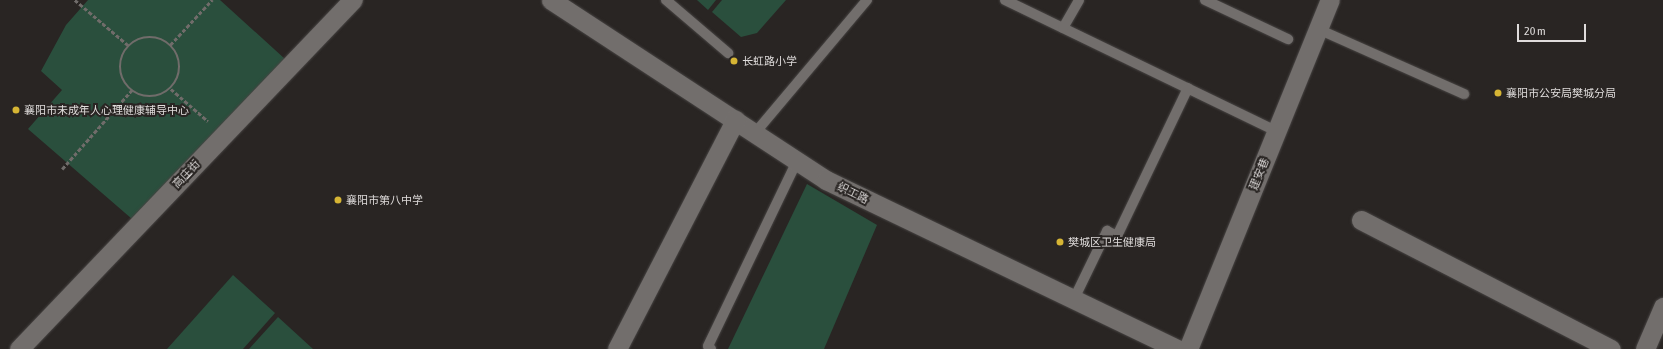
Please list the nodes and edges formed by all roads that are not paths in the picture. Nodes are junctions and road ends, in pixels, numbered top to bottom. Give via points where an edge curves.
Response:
1 (353, 0) edge
2 (550, 0) edge
3 (666, 0) edge
4 (867, 0) edge
5 (1005, 0) edge
6 (1079, 0) edge
7 (1205, 0) edge
8 (1330, 0) edge
9 (1064, 28) junction
10 (1318, 30) junction
11 (1288, 39) dead end
12 (728, 53) dead end
13 (1188, 88) junction
14 (1464, 94) dead end
15 (734, 120) junction
16 (1276, 131) junction
17 (755, 133) junction
18 (797, 161) junction
19 (1361, 220) dead end
20 (1074, 299) junction
21 (1663, 306) edge
22 (19, 349) edge
23 (617, 349) edge
24 (711, 349) edge
25 (1177, 349) edge
26 (1188, 349) edge
27 (1611, 349) edge
28 (1646, 349) edge

1 - 22 street, 高庄街
2 - 15 street, 织工路
3 - 12 lane
4 - 17 lane
5 - 9 lane
6 - 9 lane
7 - 11 lane
8 - 10 street, 建安巷
9 - 13 lane
10 - 14 lane
10 - 16 street, 建安巷
13 - 16 lane
13 - 20 lane via 1117,236 1107,231
15 - 17 street, 织工路
15 - 23 street
16 - 26 street, 建安巷
17 - 18 street, 织工路
18 - 20 street, 织工路 via 826,180
18 - 24 lane via 708,346
19 - 27 street
20 - 25 street, 织工路
21 - 28 street

